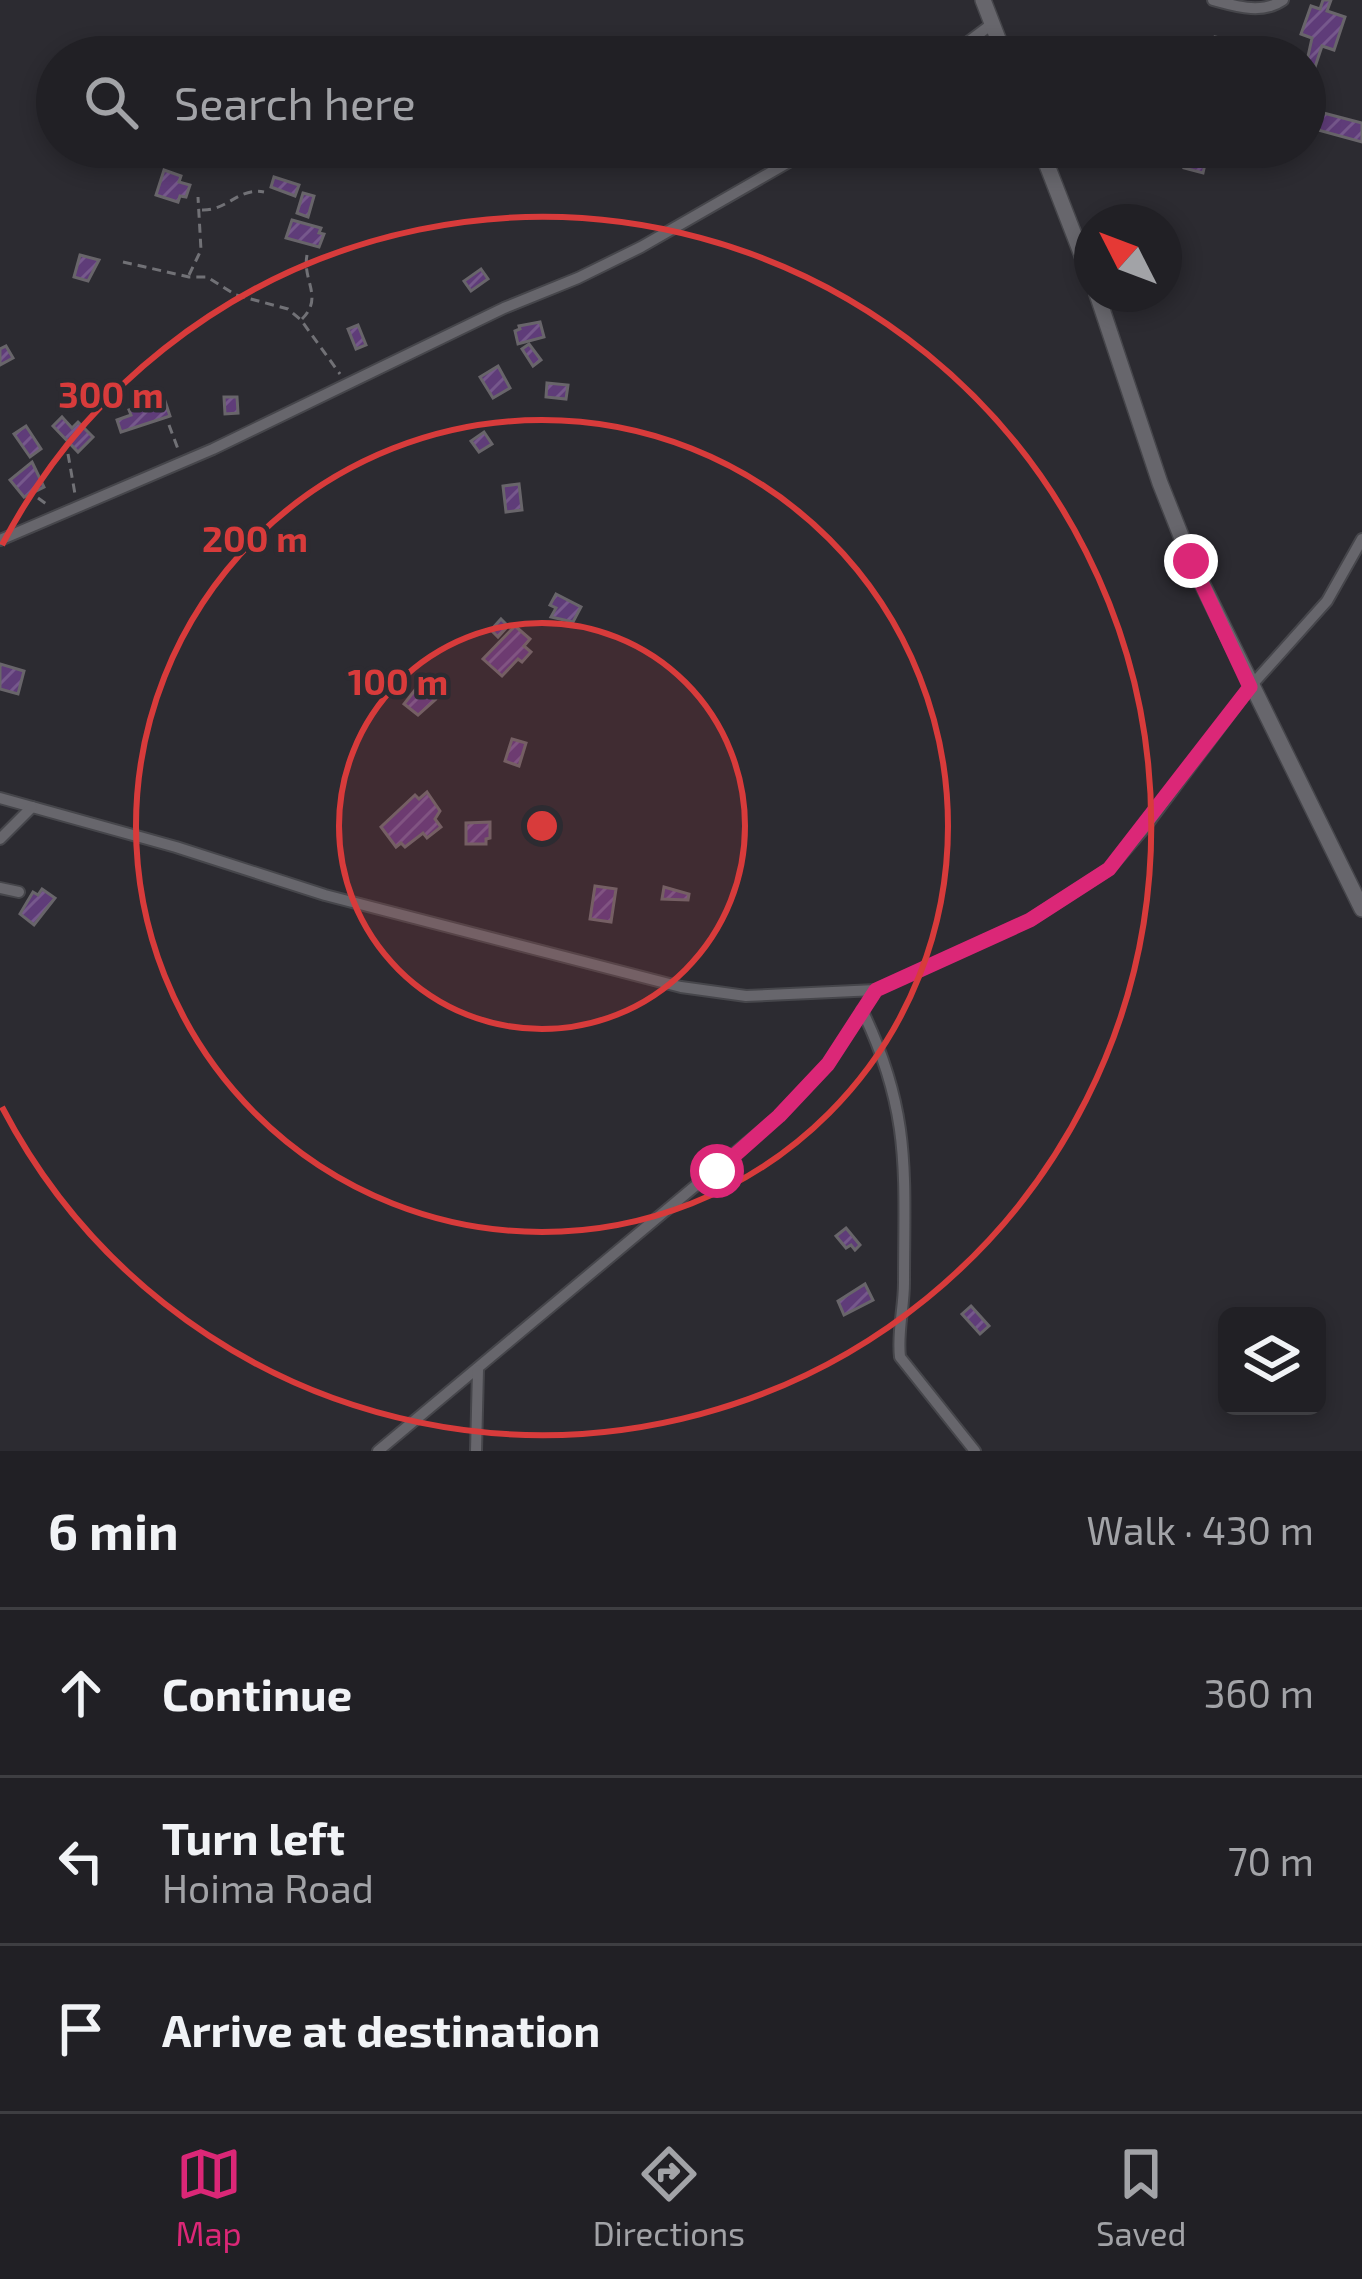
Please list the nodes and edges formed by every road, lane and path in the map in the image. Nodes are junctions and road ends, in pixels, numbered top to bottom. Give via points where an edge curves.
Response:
1 (983, 0) edge
2 (1214, 0) edge
3 (1282, 0) edge
4 (1232, 4) edge
5 (992, 24) junction
6 (976, 36) edge
7 (997, 36) edge
8 (778, 168) edge
9 (1048, 168) edge
10 (264, 192) dead end
11 (199, 197) dead end
12 (201, 209) junction
13 (1074, 235) edge
14 (307, 255) dead end
15 (123, 262) dead end
16 (189, 277) junction
17 (1103, 312) edge
18 (301, 320) junction
19 (343, 387) junction
20 (170, 425) dead end
21 (68, 454) dead end
22 (186, 460) junction
23 (81, 506) junction
24 (1362, 539) edge
25 (0, 540) edge
26 (1250, 687) junction
27 (0, 798) edge
28 (32, 807) junction
29 (0, 839) edge
30 (0, 888) edge
31 (19, 892) dead end
32 (1362, 909) edge
33 (876, 990) junction
34 (862, 1010) junction
35 (478, 1370) junction
36 (378, 1451) edge
37 (476, 1451) edge
38 (974, 1451) edge

1 - 5 main road
2 - 4 street
3 - 4 street via 1273,7
5 - 6 street
5 - 7 main road
8 - 19 street via 641,247
9 - 13 main road
10 - 12 path via 238,195 217,211
11 - 12 path
12 - 16 path via 201,250
14 - 18 path via 313,308
15 - 16 path
16 - 18 path via 207,277
17 - 26 main road via 1160,483
18 - 19 path
19 - 22 street
20 - 22 path
21 - 23 path
22 - 23 street
23 - 25 street
24 - 26 street via 1327,601
26 - 32 main road
26 - 33 street via 1109,869 1030,920
27 - 28 street
28 - 29 street
28 - 33 street via 325,895 682,987 746,996
30 - 31 street
33 - 34 street
34 - 35 street via 828,1064 779,1116
34 - 38 street via 883,1054 903,1136 900,1358
35 - 36 street
35 - 37 street

